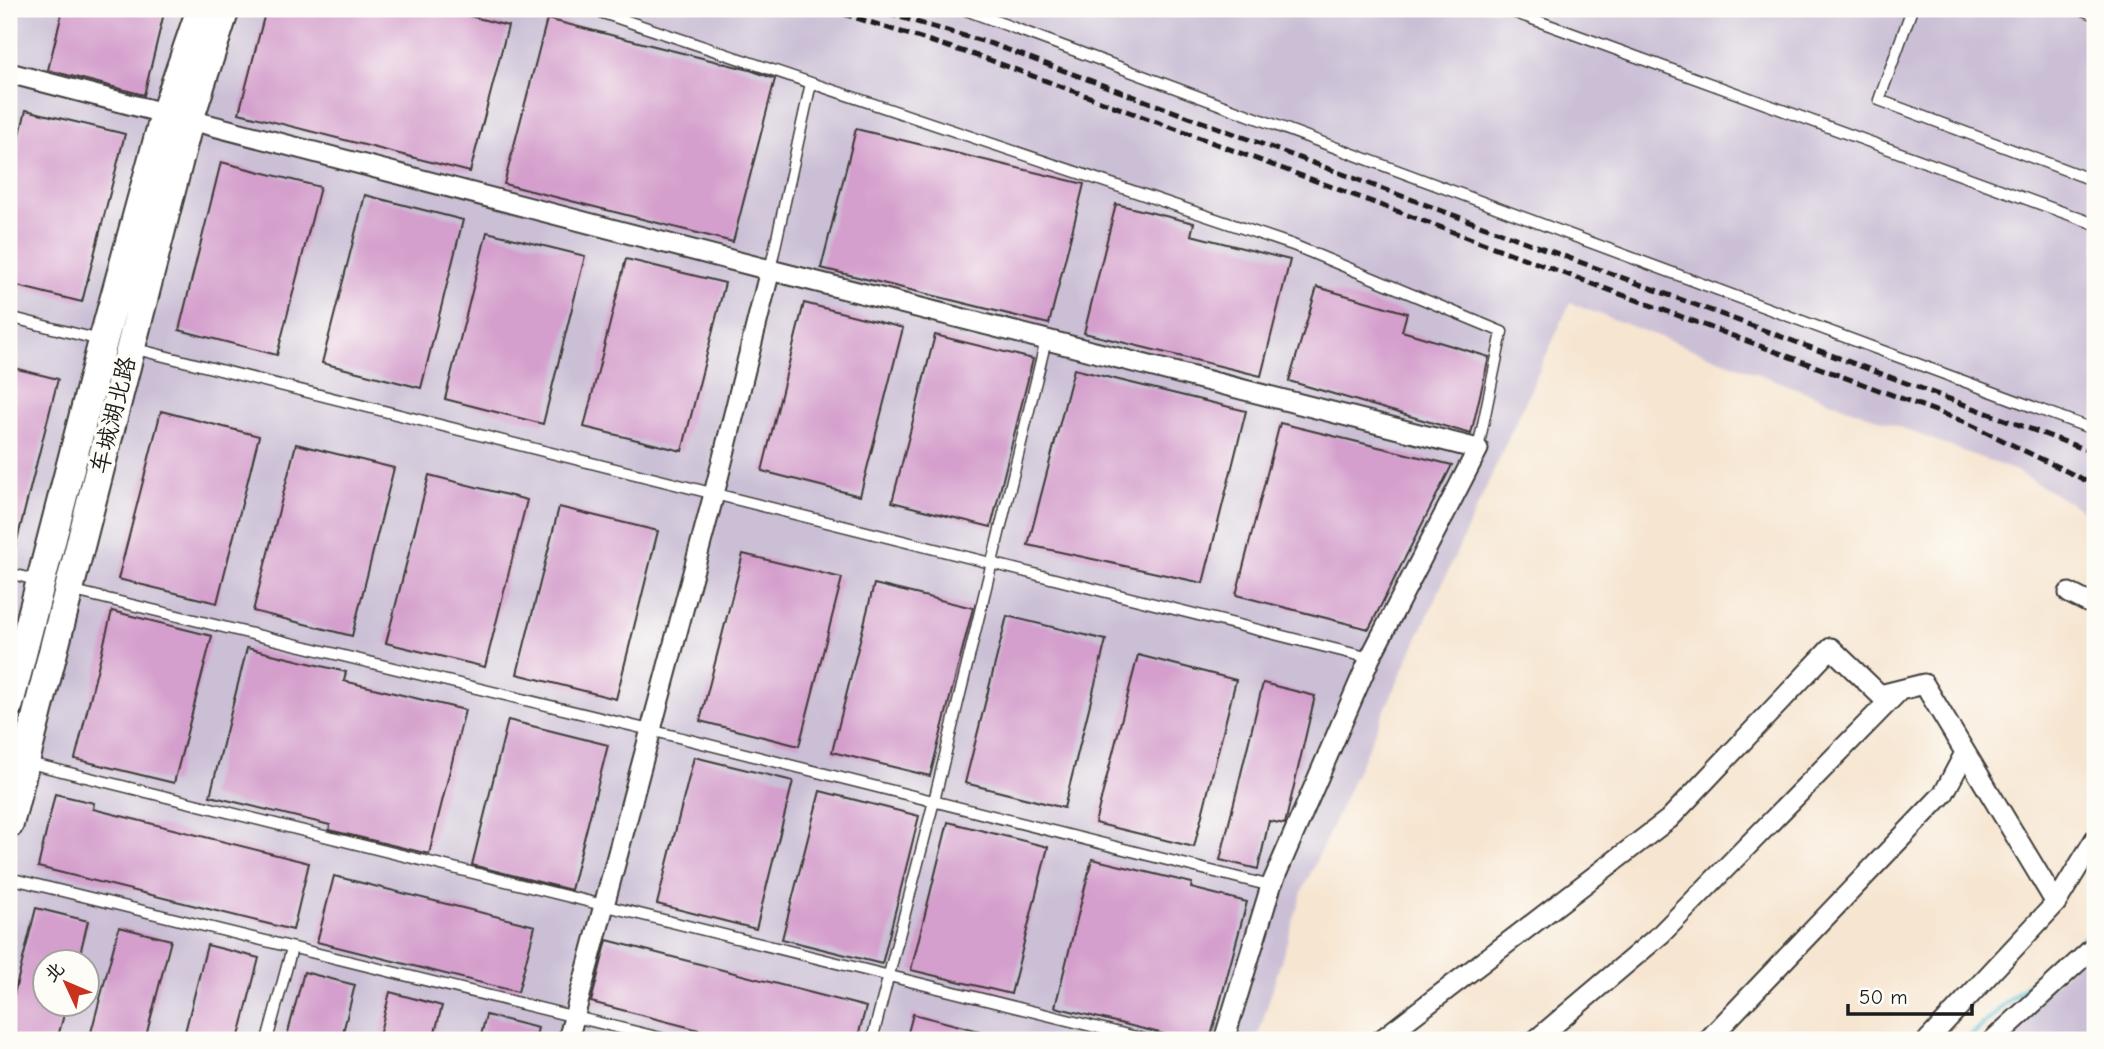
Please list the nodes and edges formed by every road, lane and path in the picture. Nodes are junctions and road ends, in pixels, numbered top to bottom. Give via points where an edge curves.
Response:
1 (201, 9) edge
2 (225, 9) edge
3 (591, 9) edge
4 (963, 9) edge
5 (1505, 9) edge
6 (1912, 9) edge
7 (2080, 9) edge
8 (2095, 15) edge
9 (9, 73) edge
10 (811, 83) junction
11 (177, 117) junction
12 (2095, 181) edge
13 (2095, 224) edge
14 (770, 270) junction
15 (9, 317) edge
16 (1046, 340) junction
17 (116, 344) junction
18 (2095, 430) edge
19 (1478, 449) junction
20 (714, 494) junction
21 (991, 563) junction
22 (9, 573) edge
23 (54, 585) junction
24 (2068, 593) dead end
25 (2095, 606) edge
26 (1370, 658) junction
27 (1900, 690) junction
28 (9, 704) edge
29 (650, 730) junction
30 (1965, 753) junction
31 (17, 760) edge
32 (934, 801) junction
33 (9, 824) edge
34 (2095, 839) edge
35 (9, 878) edge
36 (1271, 887) junction
37 (2056, 903) junction
38 (604, 904) junction
39 (2095, 946) edge
40 (292, 948) junction
41 (888, 975) junction
42 (574, 1017) junction
43 (267, 1040) edge
44 (568, 1040) edge
45 (669, 1040) edge
46 (872, 1040) edge
47 (1148, 1040) edge
48 (1224, 1040) edge
49 (1381, 1040) edge
50 (1536, 1040) edge
51 (1708, 1040) edge
52 (1928, 1040) edge
53 (1993, 1040) edge

1 - 11 main road, 车城湖北路
2 - 11 main road, 车城湖北路
3 - 10 lane
4 - 18 lane
5 - 13 lane
6 - 12 lane via 1879,100
7 - 8 lane
9 - 11 street
10 - 14 lane
10 - 19 lane via 1293,245 1502,332
11 - 14 street
11 - 17 main road, 车城湖北路
14 - 16 street
14 - 20 street
15 - 17 lane
16 - 19 street
16 - 21 lane
17 - 20 lane
17 - 23 main road, 车城湖北路
19 - 26 street
20 - 21 lane
20 - 29 street
21 - 26 lane
21 - 32 lane
22 - 23 lane
23 - 28 main road, 车城湖北路
23 - 29 lane
23 - 31 main road, 车城湖北路
24 - 25 street
26 - 36 street
27 - 30 street via 1924,684
27 - 49 street via 1880,695 1830,648 1669,818
27 - 50 street via 1661,934
29 - 32 lane
29 - 38 street
30 - 37 street
30 - 51 street via 1944,793
31 - 33 main road, 车城湖北路
31 - 38 lane
32 - 36 lane
32 - 41 lane
34 - 37 street
35 - 40 lane
36 - 48 street
37 - 52 street
38 - 41 lane
38 - 42 street
39 - 53 street
40 - 42 lane
40 - 43 lane
41 - 46 lane
41 - 47 lane
42 - 44 street
42 - 45 lane

